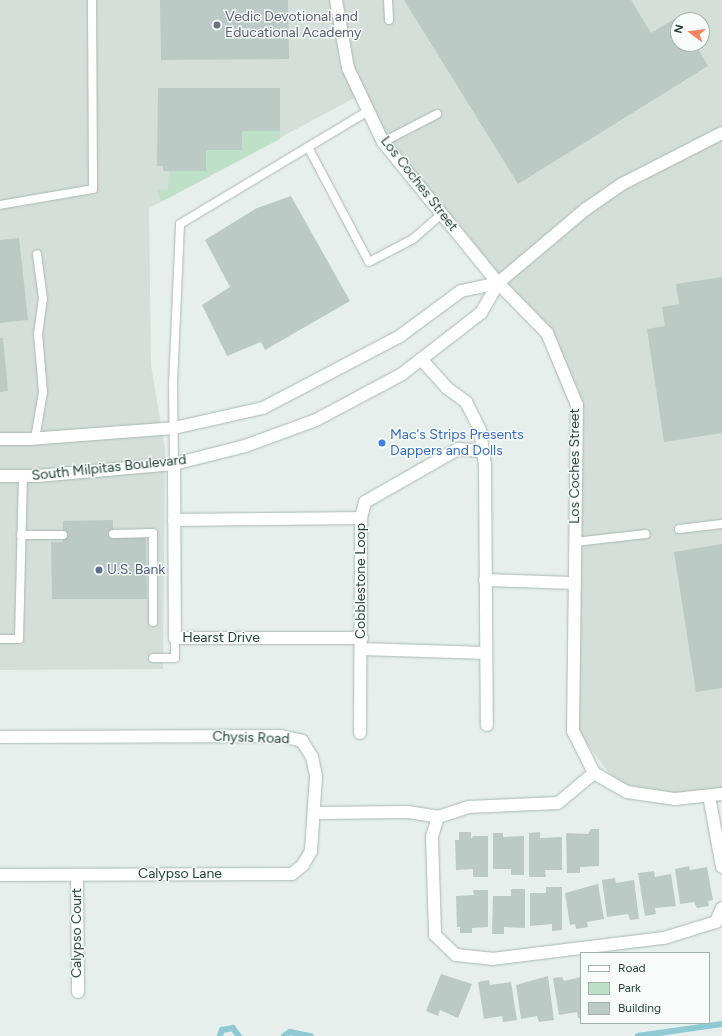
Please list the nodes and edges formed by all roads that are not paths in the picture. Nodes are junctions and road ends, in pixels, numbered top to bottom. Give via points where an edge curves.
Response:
1 (92, 0) edge
2 (336, 0) edge
3 (388, 0) edge
4 (389, 20) dead end
5 (368, 111) junction
6 (437, 114) dead end
7 (722, 133) edge
8 (383, 142) junction
9 (308, 147) junction
10 (0, 205) edge
11 (442, 214) junction
12 (37, 254) dead end
13 (498, 283) junction
14 (421, 359) junction
15 (174, 428) junction
16 (0, 439) edge
17 (35, 439) junction
18 (483, 451) junction
19 (174, 464) junction
20 (0, 476) edge
21 (23, 476) junction
22 (361, 518) junction
23 (174, 520) junction
24 (722, 524) edge
25 (679, 529) dead end
26 (113, 534) dead end
27 (646, 534) dead end
28 (21, 535) junction
29 (63, 535) dead end
30 (575, 542) junction
31 (485, 580) junction
32 (574, 583) junction
33 (153, 622) dead end
34 (174, 638) junction
35 (0, 639) edge
36 (362, 643) junction
37 (486, 653) junction
38 (154, 658) dead end
39 (487, 725) dead end
40 (360, 733) dead end
41 (0, 737) edge
42 (594, 773) junction
43 (722, 794) edge
44 (709, 796) junction
45 (316, 813) junction
46 (438, 817) junction
47 (722, 867) edge
48 (0, 875) edge
49 (77, 875) junction
50 (722, 908) edge
51 (78, 992) dead end

1 - 10 lane via 93,189
2 - 5 street, Los Coches Street via 348,68
3 - 4 lane
5 - 8 street, Los Coches Street
5 - 9 lane
6 - 8 lane
7 - 13 street, South Milpitas Boulevard via 622,184 586,209
8 - 11 street, Los Coches Street
9 - 11 lane via 369,262 413,239
9 - 15 lane via 180,224
11 - 13 street, Los Coches Street
12 - 17 lane via 43,299 38,334 43,392
13 - 14 street, South Milpitas Boulevard via 481,314
13 - 15 street, South Milpitas Boulevard via 461,291 400,336 263,408
13 - 30 street, Los Coches Street via 547,333 577,405
14 - 18 street via 447,388 466,402 480,430
14 - 19 street, South Milpitas Boulevard via 402,374 316,420 245,446
15 - 17 street, South Milpitas Boulevard
15 - 19 lane
16 - 17 street, South Milpitas Boulevard
18 - 22 street, Cobblestone Loop via 458,449 365,502
18 - 31 street
19 - 21 street, South Milpitas Boulevard
19 - 23 street, Hearst Drive
20 - 21 street, South Milpitas Boulevard
21 - 28 lane
22 - 23 street
22 - 36 street, Cobblestone Loop
23 - 34 street, Hearst Drive
24 - 25 lane
26 - 33 lane via 152,533
27 - 30 lane
28 - 29 lane
28 - 35 lane via 19,639
30 - 32 street, Los Coches Street
31 - 32 street
31 - 37 street
32 - 42 street, Los Coches Street via 573,731
34 - 36 street, Hearst Drive
34 - 38 lane via 175,658
36 - 37 street, Cobblestone Loop
36 - 40 street, Cobblestone Loop
37 - 39 street
41 - 45 street, Chysis Road via 280,736 302,741 312,757 316,776
42 - 44 street via 627,792 675,800
42 - 46 street via 558,804 469,807
43 - 44 street
44 - 47 street
45 - 46 street via 408,812
45 - 49 street, Calypso Lane via 311,852 303,865 292,874
46 - 50 street via 432,837 435,935 456,955 492,959 664,938 716,922
48 - 49 street, Calypso Lane
49 - 51 street, Calypso Court

